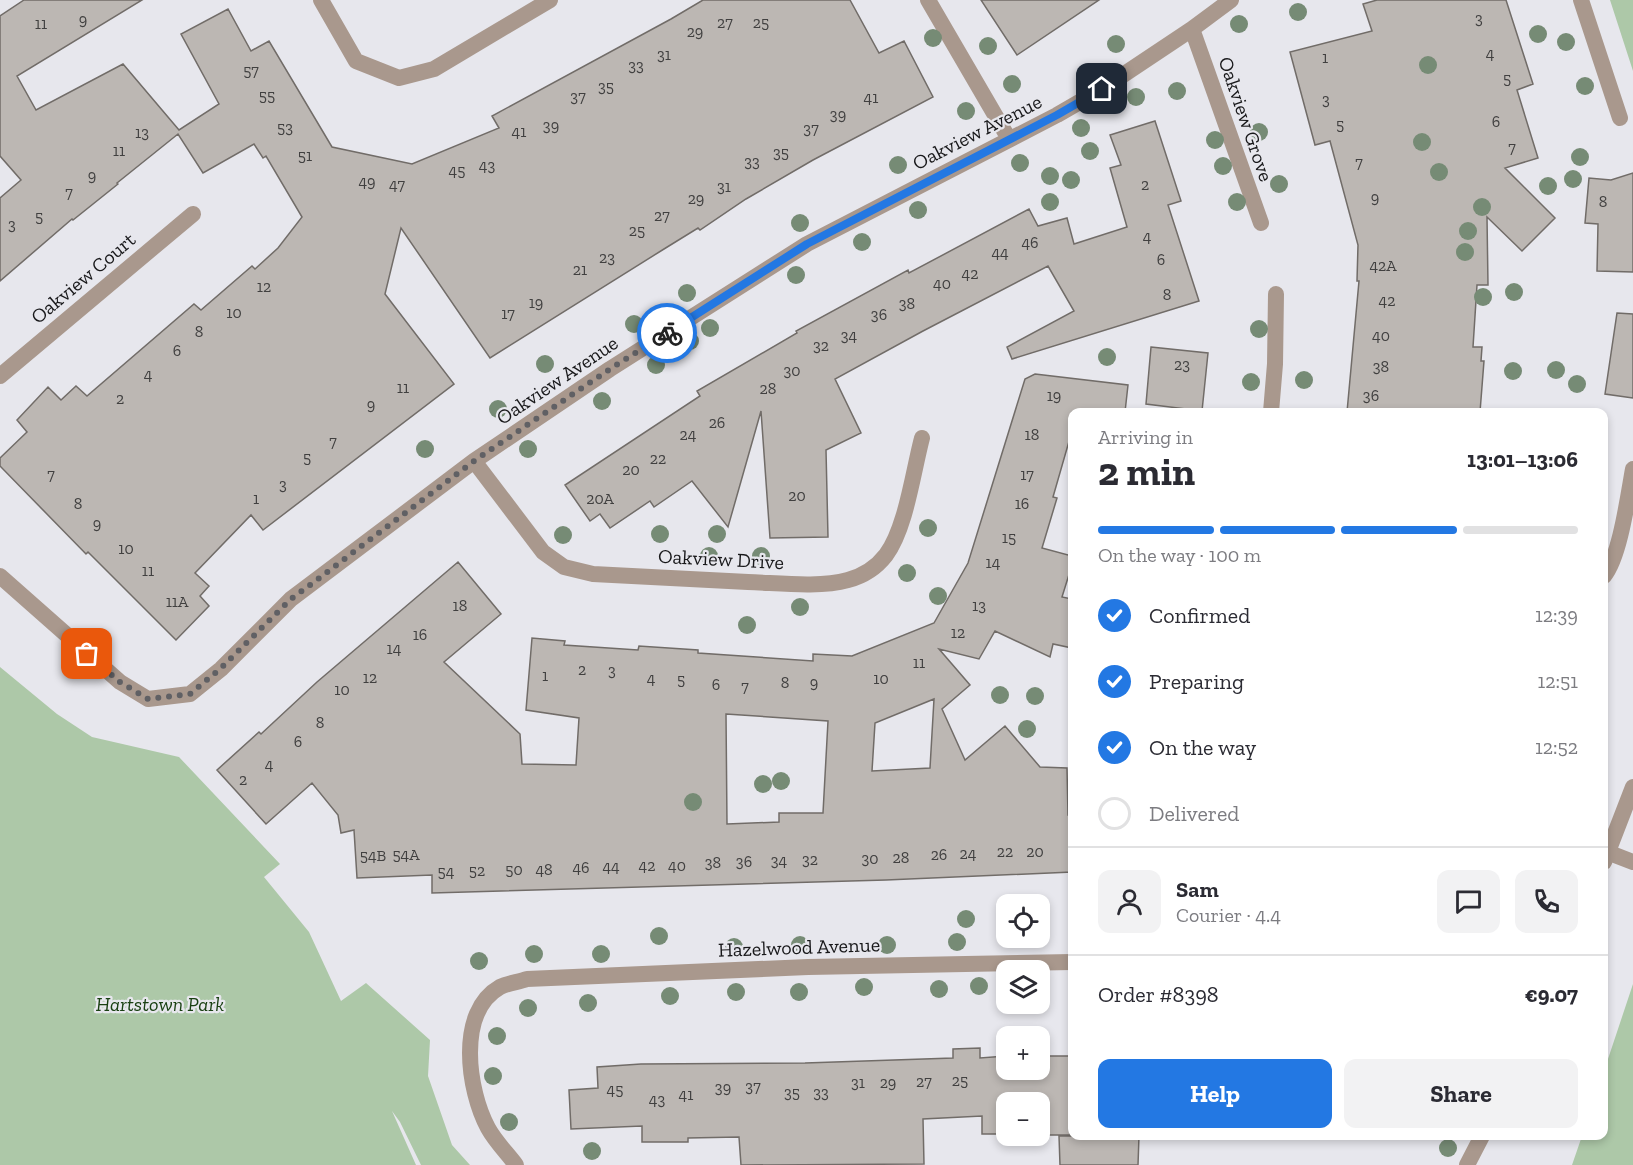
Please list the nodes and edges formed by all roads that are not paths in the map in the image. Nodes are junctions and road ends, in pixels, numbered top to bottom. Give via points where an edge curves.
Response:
1 (321, 0) edge
2 (550, 0) edge
3 (928, 0) edge
4 (1231, 0) edge
5 (1581, 0) edge
6 (1192, 29) junction
7 (1620, 118) dead end
8 (1009, 140) junction
9 (193, 214) dead end
10 (1260, 223) dead end
11 (1276, 294) dead end
12 (0, 376) edge
13 (1271, 408) edge
14 (921, 438) dead end
15 (474, 461) junction
16 (1633, 470) edge
17 (1608, 571) edge
18 (0, 576) edge
19 (1633, 787) edge
20 (1608, 850) edge
21 (1608, 858) edge
22 (1633, 862) edge
23 (1068, 962) edge
24 (1480, 1140) edge
25 (516, 1165) edge
26 (1467, 1165) edge

1 - 2 street via 356,61 399,78 434,69
3 - 8 street
4 - 6 street, Oakview Avenue
5 - 7 street
6 - 8 street, Oakview Avenue via 1102,89
6 - 10 street, Oakview Grove
8 - 15 street, Oakview Avenue via 807,244
9 - 12 street, Oakview Court
11 - 13 street
14 - 15 street, Oakview Drive via 903,517 887,554 857,578 825,583 593,574 564,567 543,552
15 - 18 street, Oakview Avenue via 291,599 190,694 148,699 120,682
16 - 17 street
19 - 20 street
21 - 22 street
23 - 25 street, Hazelwood Avenue via 808,967 527,980 501,986 475,1016 470,1039 471,1071 476,1100 488,1129
24 - 26 street

